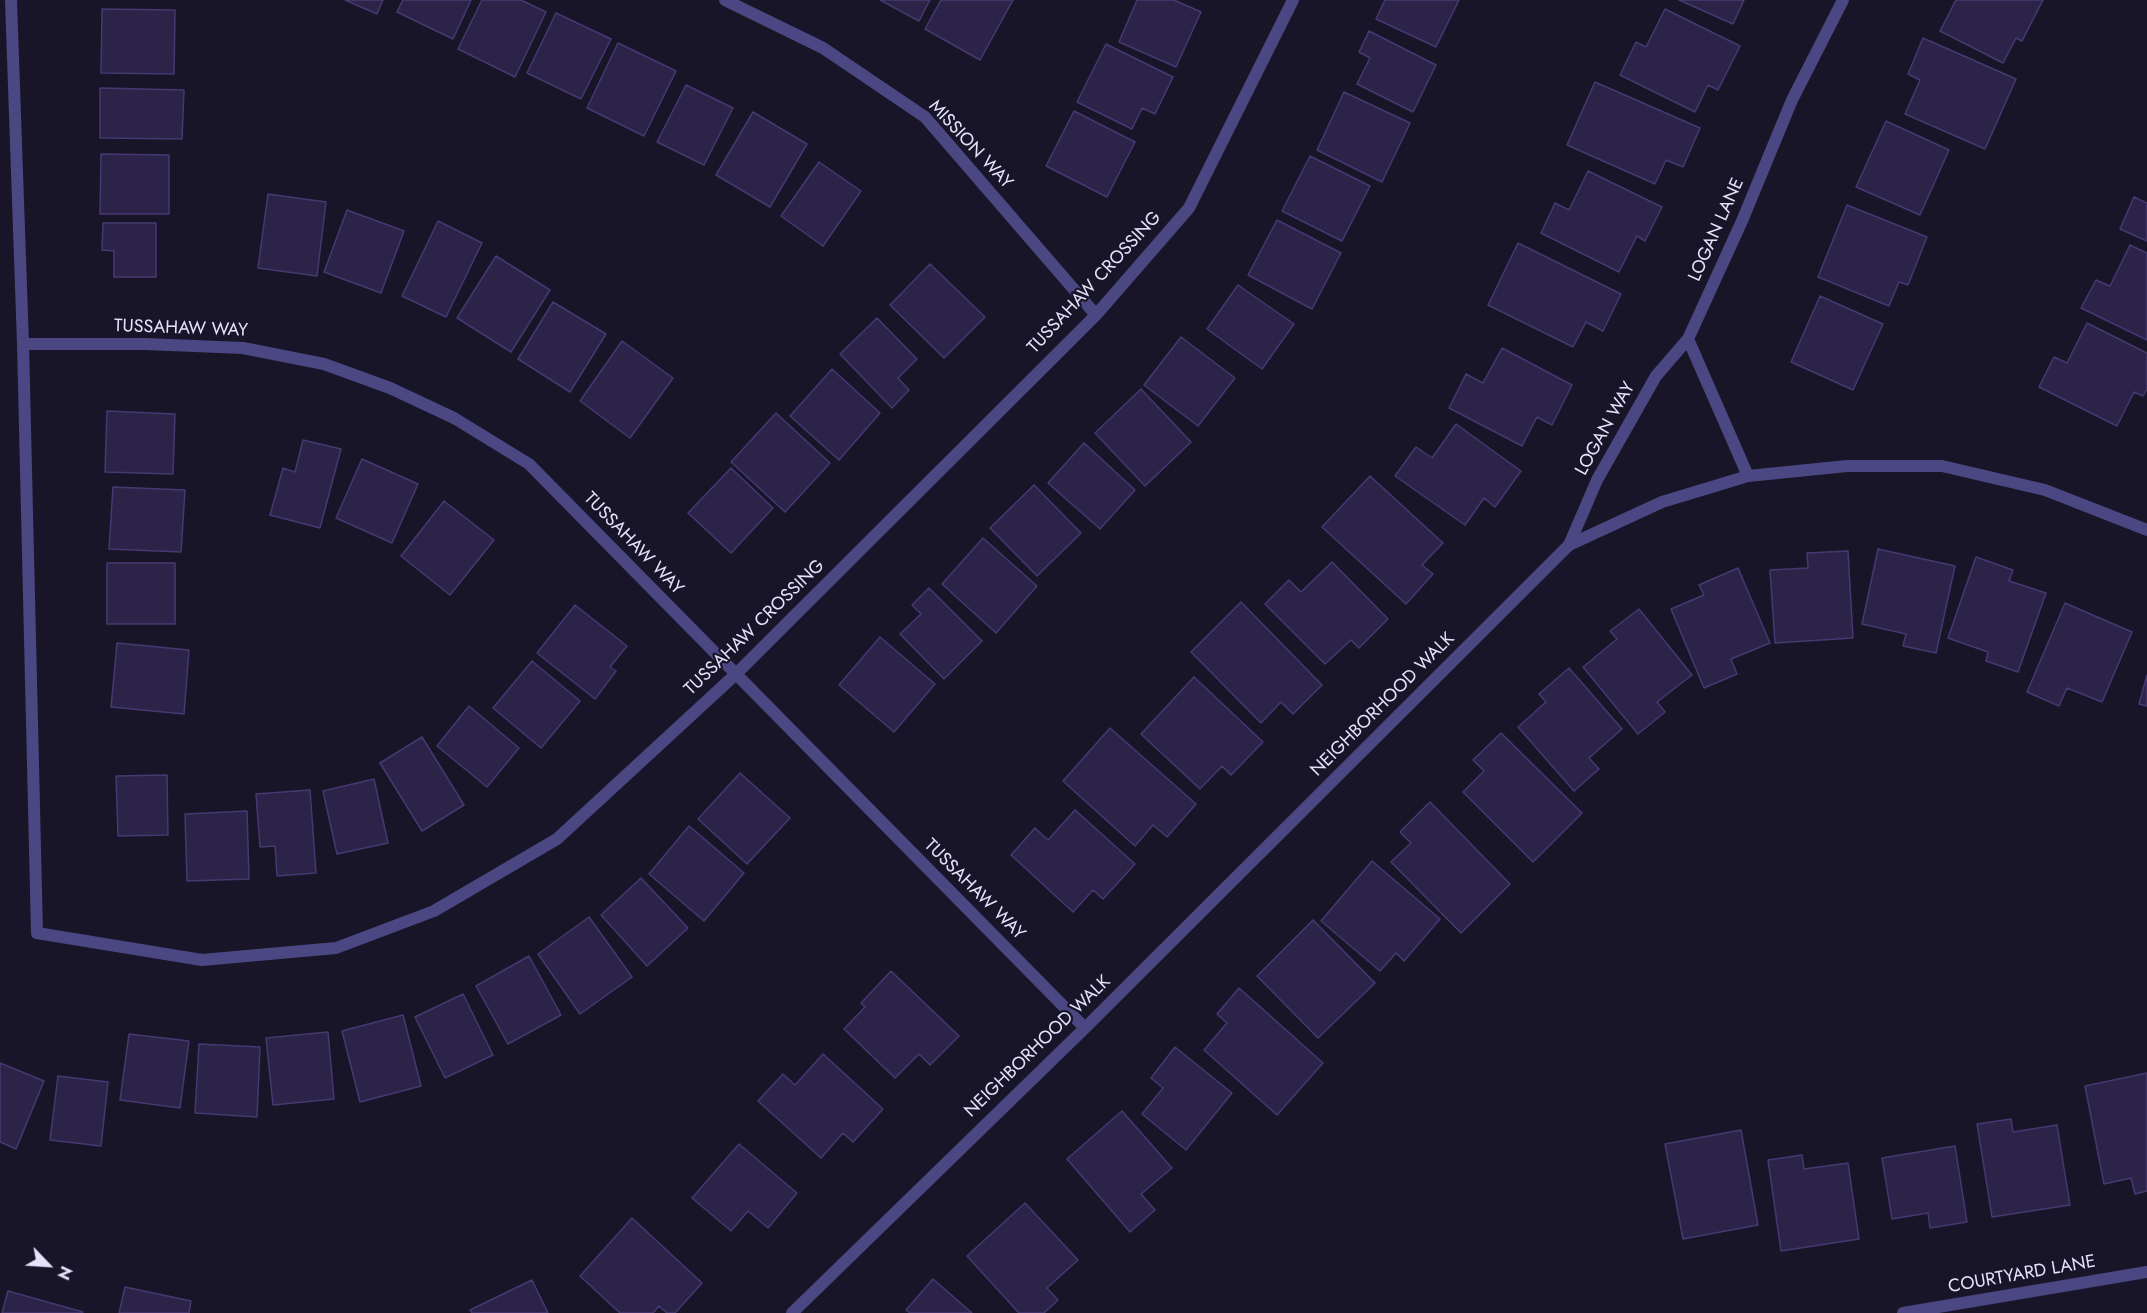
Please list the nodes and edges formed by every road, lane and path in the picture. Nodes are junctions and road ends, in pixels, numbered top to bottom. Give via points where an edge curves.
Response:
1 (11, 0) edge
2 (725, 0) edge
3 (1293, 0) edge
4 (1843, 0) edge
5 (1096, 315) junction
6 (1688, 339) junction
7 (23, 344) junction
8 (1748, 476) junction
9 (2147, 530) edge
10 (1569, 545) junction
11 (736, 674) junction
12 (1084, 1028) junction
13 (2147, 1272) edge
14 (792, 1313) edge
15 (1903, 1313) edge

1 - 7 street
2 - 5 street, MISSION WAY via 823,48 925,117
3 - 5 street, TUSSAHAW CROSSING via 1189,208
4 - 6 street, LOGAN LANE via 1792,100
5 - 11 street, TUSSAHAW CROSSING
6 - 8 street
6 - 10 street, LOGAN WAY via 1656,376 1597,480
7 - 11 street, TUSSAHAW WAY via 243,348 324,364 390,388 454,418 529,464
7 - 11 street, TUSSAHAW CROSSING via 38,933 202,960 336,948 434,912 557,839
8 - 9 street, NEIGHBORHOOD WALK via 1847,466 1942,466 2045,490
8 - 10 street, NEIGHBORHOOD WALK via 1662,502
10 - 12 street, NEIGHBORHOOD WALK
11 - 12 street, TUSSAHAW WAY
12 - 14 street, NEIGHBORHOOD WALK
13 - 15 street, COURTYARD LANE

